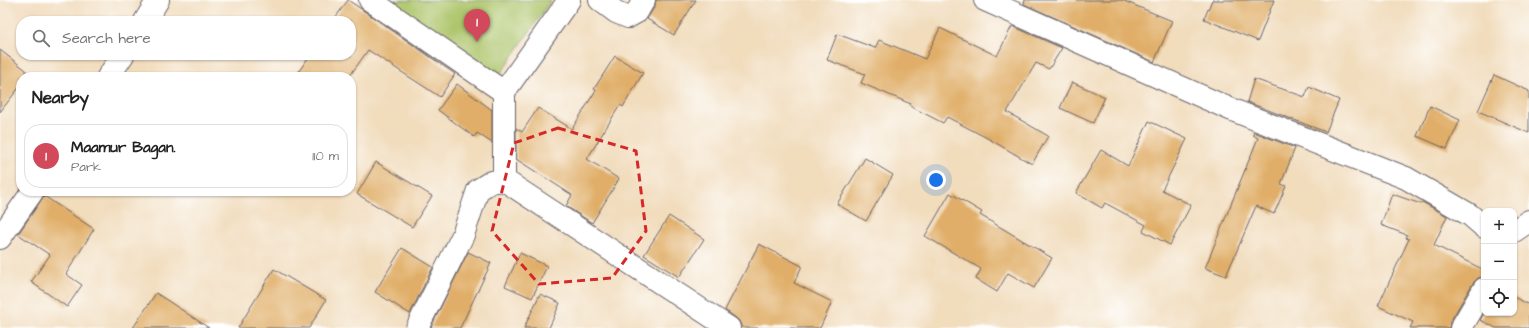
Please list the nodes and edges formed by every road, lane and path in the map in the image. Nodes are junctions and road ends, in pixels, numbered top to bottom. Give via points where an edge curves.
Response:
1 (158, 0) edge
2 (370, 0) edge
3 (569, 0) edge
4 (600, 0) edge
5 (644, 0) edge
6 (985, 0) edge
7 (148, 16) edge
8 (120, 60) edge
9 (111, 72) edge
10 (504, 92) junction
11 (504, 180) junction
12 (29, 196) edge
13 (1529, 221) edge
14 (1481, 224) edge
15 (1517, 229) edge
16 (0, 238) edge
17 (1481, 294) edge
18 (417, 328) edge
19 (729, 328) edge
20 (1461, 328) edge

1 - 7 street
2 - 10 street
3 - 10 street
4 - 5 street via 628,17 637,12
6 - 14 street via 1230,109 1406,178 1470,215
8 - 9 street
10 - 11 street
11 - 18 street via 491,182 478,190 463,234
11 - 19 street
12 - 16 street
13 - 15 street
17 - 20 street

